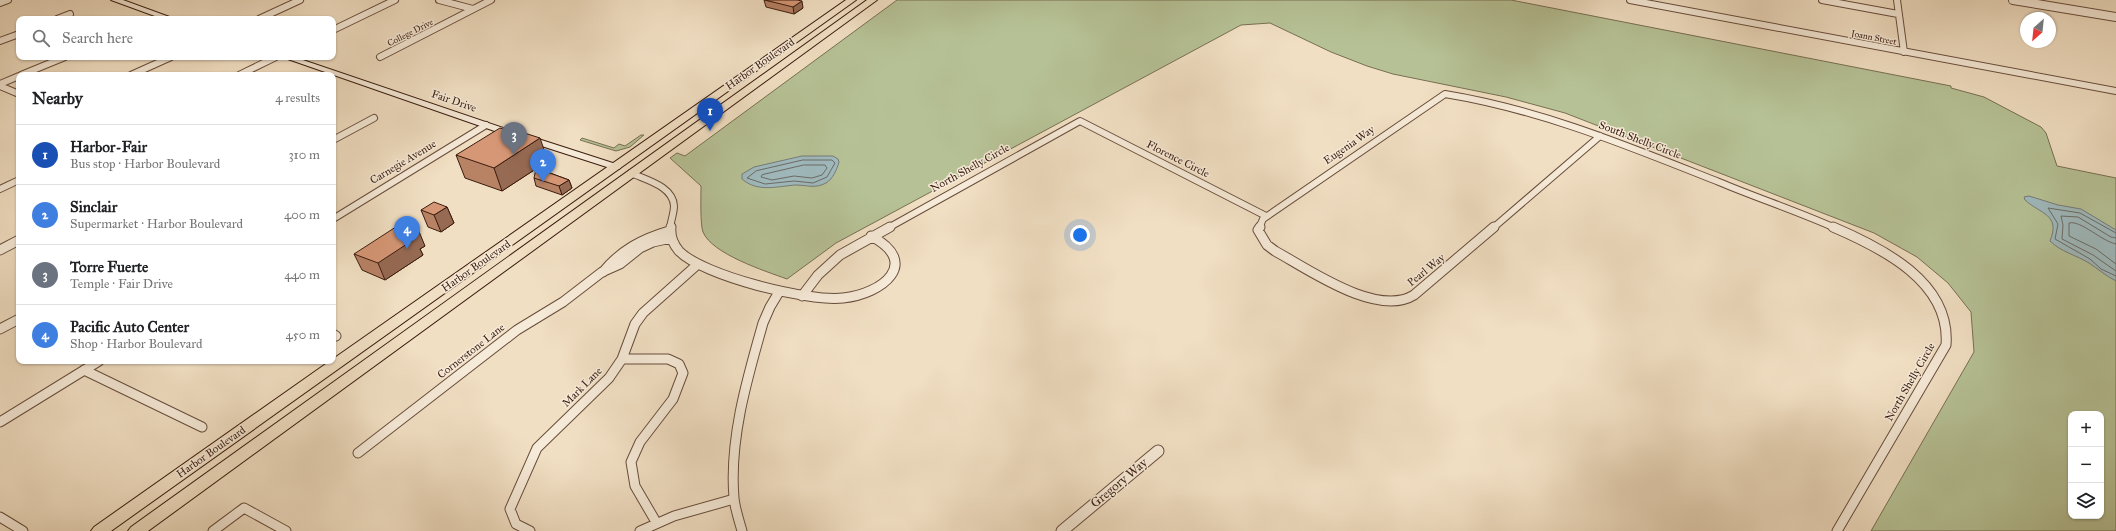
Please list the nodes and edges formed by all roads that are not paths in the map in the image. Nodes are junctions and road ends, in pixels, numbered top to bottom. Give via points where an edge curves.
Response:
1 (8, 0) edge
2 (115, 0) edge
3 (300, 0) edge
4 (395, 0) edge
5 (439, 0) edge
6 (491, 0) edge
7 (852, 0) edge
8 (873, 0) edge
9 (1630, 0) edge
10 (1822, 0) edge
11 (1897, 0) edge
12 (2016, 0) edge
13 (0, 3) edge
14 (473, 9) junction
15 (70, 14) dead end
16 (1898, 14) junction
17 (65, 16) edge
18 (162, 16) edge
19 (263, 16) edge
20 (2116, 17) edge
21 (336, 29) edge
22 (16, 35) edge
23 (0, 41) edge
24 (1904, 52) junction
25 (380, 57) dead end
26 (58, 60) edge
27 (164, 60) edge
28 (270, 60) edge
29 (295, 60) edge
30 (28, 72) edge
31 (138, 72) edge
32 (245, 72) edge
33 (330, 72) edge
34 (336, 74) edge
35 (16, 77) edge
36 (0, 85) edge
37 (2116, 92) edge
38 (16, 93) edge
39 (1445, 94) joint
40 (374, 118) dead end
41 (1080, 121) joint
42 (486, 125) junction
43 (1600, 136) junction
44 (336, 138) edge
45 (616, 167) junction
46 (631, 173) junction
47 (16, 181) edge
48 (0, 188) edge
49 (336, 216) edge
50 (1266, 216) junction
51 (1822, 224) joint
52 (670, 235) junction
53 (871, 236) junction
54 (16, 242) edge
55 (0, 250) edge
56 (622, 252) junction
57 (631, 256) junction
58 (698, 264) junction
59 (602, 272) junction
60 (779, 292) junction
61 (802, 296) junction
62 (16, 321) edge
63 (0, 329) edge
64 (622, 359) junction
65 (94, 364) edge
66 (84, 370) junction
67 (0, 422) edge
68 (202, 427) dead end
69 (1158, 451) dead end
70 (358, 453) dead end
71 (734, 499) junction
72 (0, 517) edge
73 (656, 522) junction
74 (23, 531) edge
75 (99, 531) edge
76 (136, 531) edge
77 (213, 531) edge
78 (286, 531) edge
79 (530, 531) edge
80 (640, 531) edge
81 (742, 531) edge
82 (1062, 531) edge
83 (1837, 531) edge

1 - 13 street
2 - 18 main road
3 - 19 street
4 - 21 street
5 - 14 street
6 - 14 street, College Drive
7 - 45 main road, Harbor Boulevard
8 - 46 main road, Harbor Boulevard
9 - 24 street, Joann Street
10 - 16 street
11 - 16 street
12 - 20 street
14 - 25 street, College Drive
15 - 17 street
16 - 24 street
22 - 23 street
24 - 37 street, Joann Street
26 - 30 street
27 - 31 street
28 - 32 street
29 - 33 main road, Fair Drive
34 - 42 main road, Fair Drive
35 - 36 street
36 - 38 street
39 - 43 street, South Shelly Circle via 1529,112
39 - 50 street, Eugenia Way
40 - 44 street
41 - 50 street, Florence Circle
41 - 53 street, North Shelly Circle
42 - 45 main road, Fair Drive
42 - 49 street, Carnegie Avenue
43 - 50 street, Pearl Way via 1424,287 1404,300 1387,301 1362,297 1275,251 1267,245 1258,230
43 - 51 street, South Shelly Circle
45 - 46 main road
45 - 75 main road, Harbor Boulevard
46 - 52 street via 671,196 674,206
46 - 76 main road, Harbor Boulevard
47 - 48 street
51 - 83 street, North Shelly Circle via 1868,244 1904,266 1936,297 1948,332 1946,345
52 - 56 street, Cornerstone Lane via 640,240
52 - 57 street, Cornerstone Lane via 645,246
52 - 58 street via 681,253
53 - 61 street, North Shelly Circle via 830,263 818,274
53 - 61 street via 892,250 896,261 895,269 876,289 853,298
54 - 55 street
56 - 57 street
56 - 59 street, Cornerstone Lane
57 - 59 street, Cornerstone Lane
58 - 60 street
58 - 64 street, Mark Lane via 643,313 635,324
59 - 70 street, Cornerstone Lane via 563,302 517,330
60 - 61 street
60 - 71 street via 763,324 736,434 733,465
62 - 63 street
64 - 73 street via 668,360 679,364 683,373 673,399 640,442 631,462 635,486
64 - 79 street, Mark Lane via 604,384 537,448 510,509 516,524
65 - 66 street
66 - 67 street
66 - 68 street
69 - 82 street, Gregory Way
71 - 73 street via 693,509
71 - 81 street
72 - 74 street
73 - 80 street
77 - 78 street via 244,508

